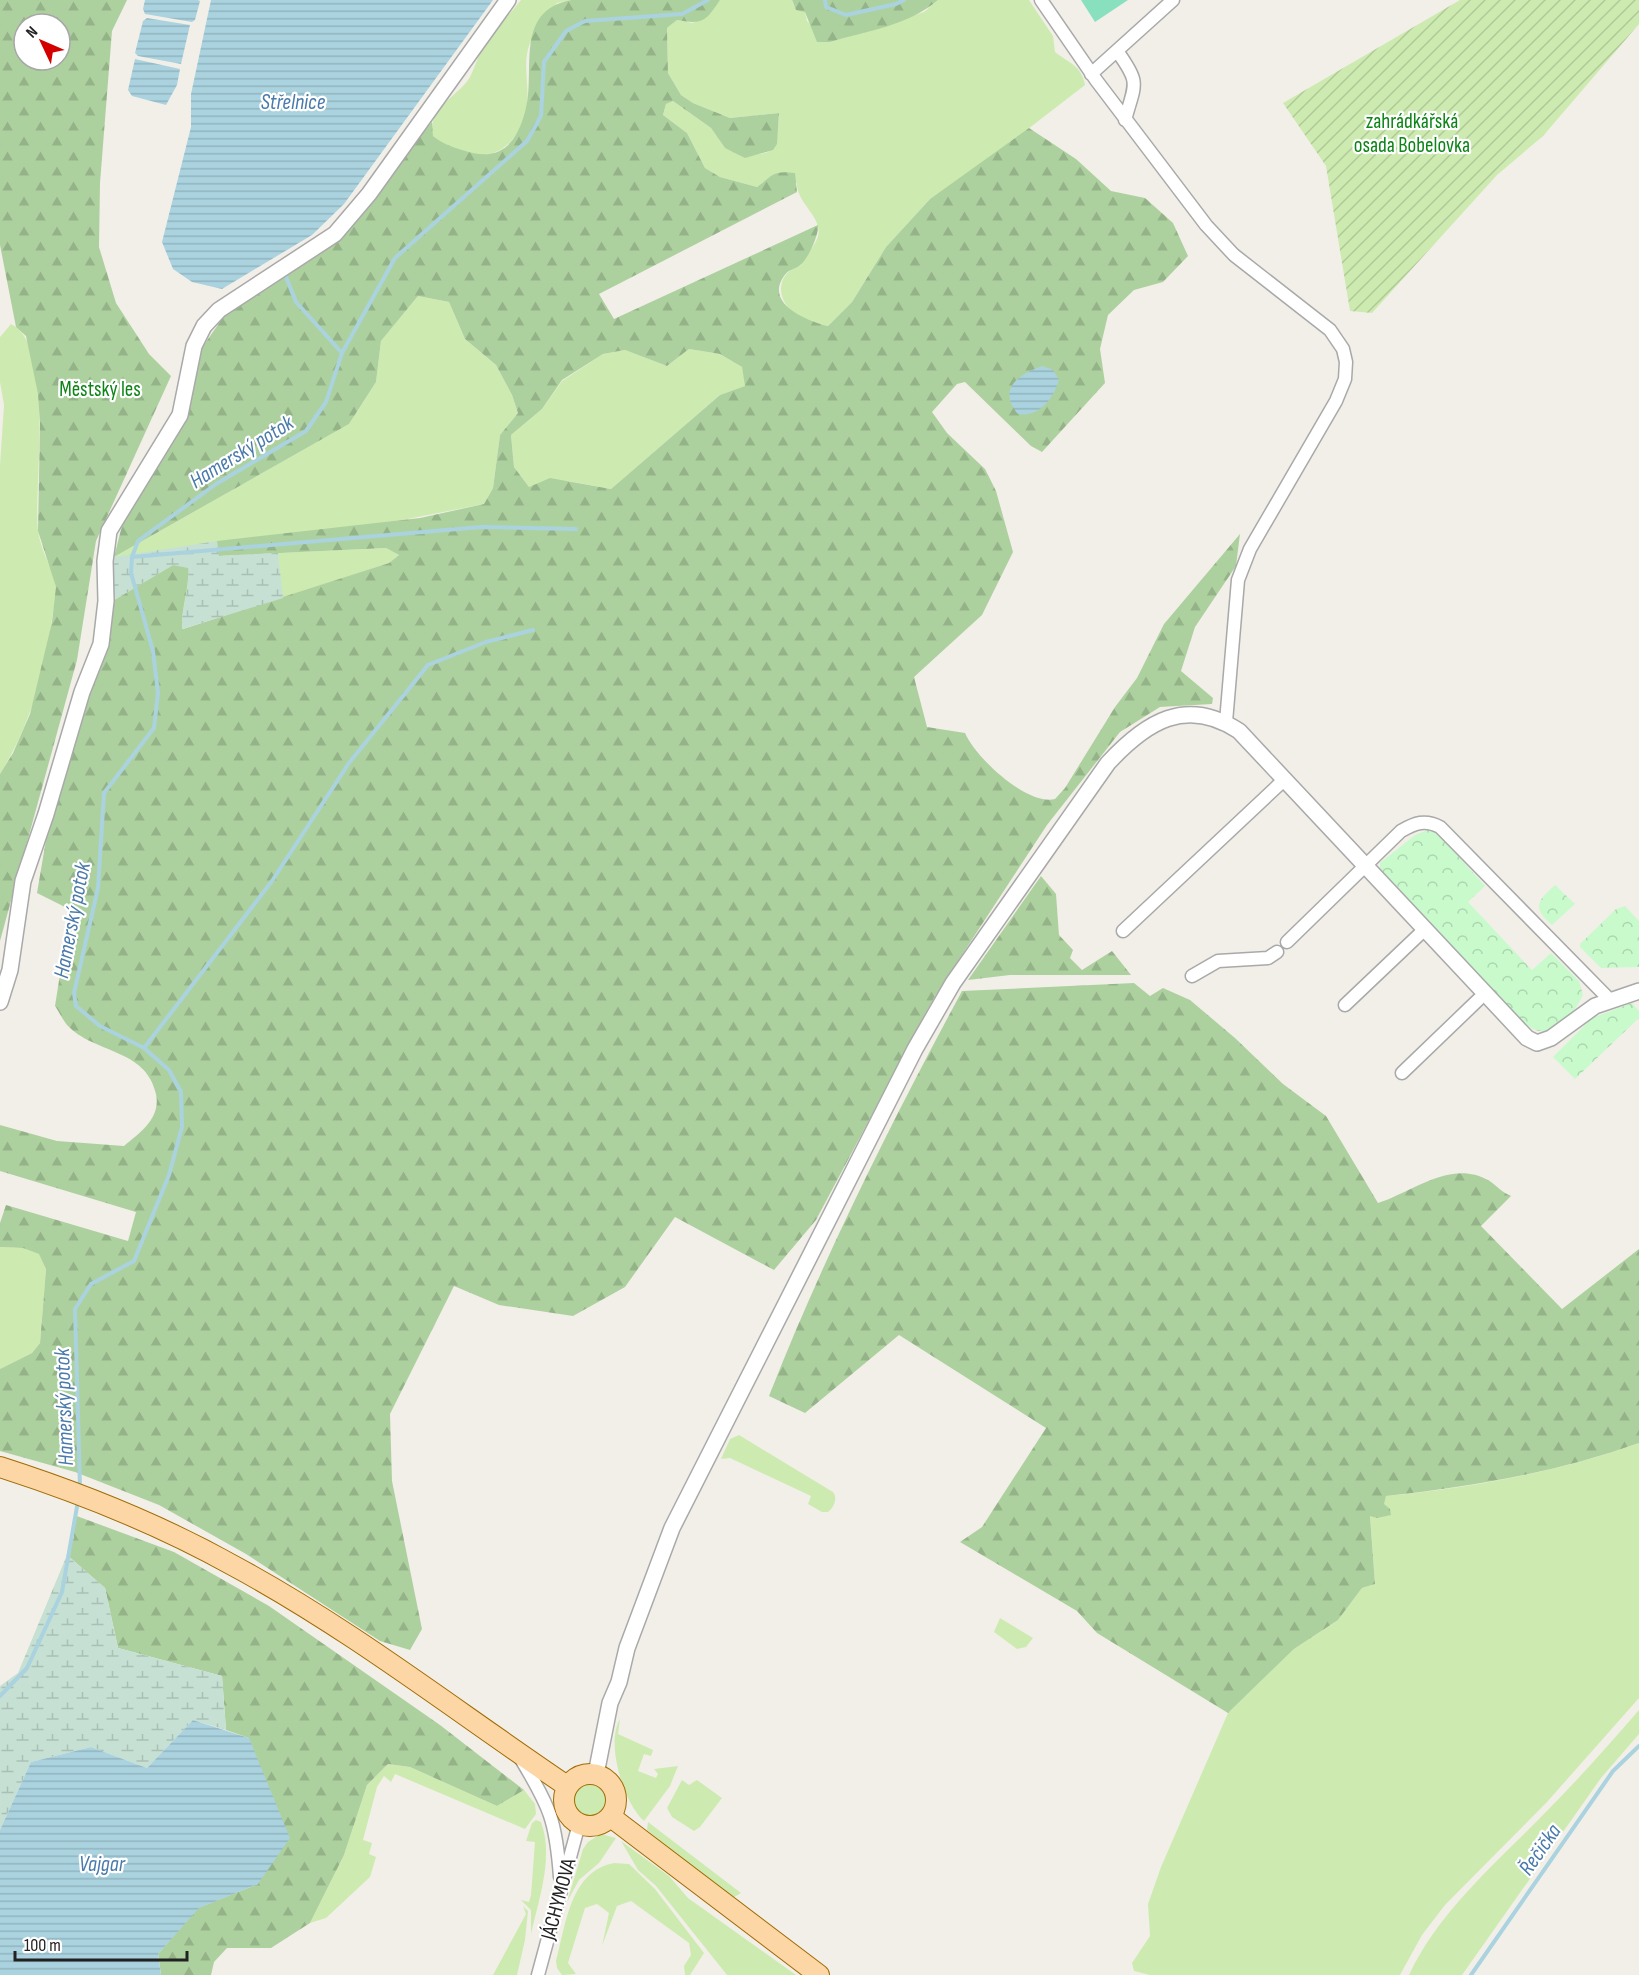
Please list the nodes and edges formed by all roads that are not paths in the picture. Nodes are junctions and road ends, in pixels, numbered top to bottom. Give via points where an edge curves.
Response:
1 (508, 0) edge
2 (1041, 0) edge
3 (1173, 0) edge
4 (1117, 51) junction
5 (1091, 74) junction
6 (1125, 120) junction
7 (1226, 722) junction
8 (1285, 779) junction
9 (1366, 867) junction
10 (1424, 930) junction
11 (1123, 931) dead end
12 (1287, 942) dead end
13 (1277, 952) dead end
14 (1192, 976) dead end
15 (1639, 991) edge
16 (1479, 999) dead end
17 (1609, 999) junction
18 (0, 1002) edge
19 (1345, 1005) dead end
20 (1402, 1073) dead end
21 (0, 1467) edge
22 (518, 1753) junction
23 (596, 1774) junction
24 (567, 1786) junction
25 (611, 1817) junction
26 (579, 1824) junction
27 (561, 1885) junction
28 (538, 1975) edge
29 (819, 1975) edge

1 - 18 street via 369,194 335,234 219,310 204,326 194,346 180,415 109,531 101,644 82,692 23,881 10,970
2 - 5 street
3 - 4 street
4 - 5 street
4 - 6 street via 1136,84
5 - 6 street
6 - 7 street via 1220,241 1330,330 1340,342 1346,362 1345,379 1336,401 1267,518 1238,580
7 - 8 street
7 - 23 street via 1206,716 1169,717 1133,737 1108,764 953,983 915,1049 672,1528 610,1703
8 - 9 street
8 - 11 street
9 - 10 street
9 - 12 street
9 - 17 street via 1401,831 1412,824 1431,822
10 - 17 street via 1520,1033 1537,1043 1551,1038
10 - 19 street
13 - 14 street via 1268,958 1218,961
15 - 17 street
16 - 20 street
21 - 22 main road via 106,1504 200,1548 288,1597
22 - 24 main road
22 - 27 street via 550,1808
23 - 24 main road via 583,1775
23 - 25 main road via 609,1782 616,1795
24 - 26 main road via 565,1808
25 - 26 main road via 596,1826
25 - 29 main road
26 - 27 street, JÁCHYMOVA
27 - 28 street, JÁCHYMOVA

